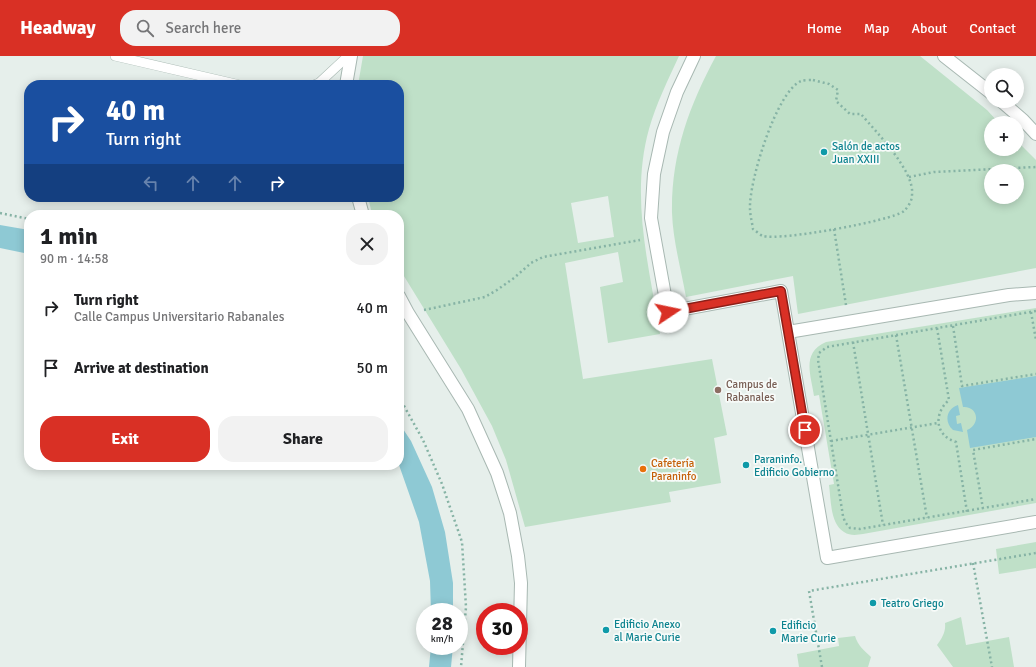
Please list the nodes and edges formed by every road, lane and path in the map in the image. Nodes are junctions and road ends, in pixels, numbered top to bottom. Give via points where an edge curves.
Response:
1 (115, 56) edge
2 (349, 56) edge
3 (694, 56) edge
4 (944, 56) edge
5 (218, 80) edge
6 (322, 80) edge
7 (347, 80) edge
8 (984, 87) edge
9 (1009, 108) edge
10 (1036, 134) edge
11 (1036, 167) edge
12 (909, 177) junction
13 (0, 213) edge
14 (24, 218) edge
15 (834, 229) junction
16 (654, 238) junction
17 (1036, 286) edge
18 (1036, 293) edge
19 (1009, 295) junction
20 (846, 304) dead end
21 (404, 305) edge
22 (1036, 311) edge
23 (1031, 312) junction
24 (408, 313) junction
25 (953, 326) junction
26 (937, 328) junction
27 (788, 332) junction
28 (896, 335) junction
29 (1036, 340) edge
30 (853, 342) junction
31 (1036, 374) edge
32 (404, 406) edge
33 (938, 423) junction
34 (911, 427) junction
35 (868, 435) junction
36 (1036, 439) edge
37 (831, 441) junction
38 (1036, 499) edge
39 (983, 509) junction
40 (967, 512) junction
41 (927, 518) junction
42 (1036, 522) edge
43 (883, 525) junction
44 (1036, 552) edge
45 (973, 563) junction
46 (461, 667) edge
47 (519, 667) edge
48 (822, 667) edge
49 (992, 667) edge

1 - 5 lane
2 - 6 lane
2 - 7 street
3 - 16 street via 677,92 663,132 654,174 651,218
4 - 8 street
9 - 10 street
11 - 12 path via 934,172
12 - 15 path via 913,194 903,212 870,223
12 - 15 path via 901,162 861,114 850,114 836,100 838,90 829,84 802,80 787,94 770,126 755,174 750,207 753,229 762,236 774,237
13 - 14 path
15 - 20 path
16 - 24 path via 543,257 531,262 509,282 484,297
16 - 27 street via 668,312 781,291
17 - 19 street
18 - 19 street
19 - 27 street
21 - 24 street
22 - 23 path
23 - 25 path
23 - 29 path
24 - 47 street via 468,409 497,473 510,512 521,583
25 - 26 path
25 - 31 path via 962,386
26 - 28 path
26 - 33 path via 949,400 940,411
27 - 42 street via 827,558
28 - 30 path
28 - 34 path
30 - 35 path
30 - 37 path via 827,347 818,355
32 - 46 path via 423,440 442,484 462,542 466,607
33 - 34 path
33 - 40 path via 943,434 956,442
34 - 35 path
34 - 41 path
35 - 37 path
35 - 43 path
36 - 39 path via 973,450
37 - 43 path via 845,522 854,529
38 - 39 path
39 - 40 path
40 - 41 path
41 - 43 path
44 - 45 path
45 - 48 path via 809,592
45 - 49 path

